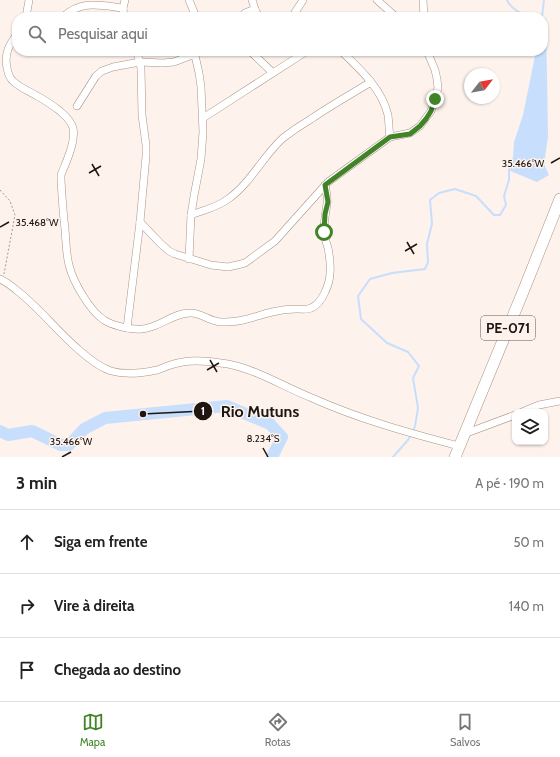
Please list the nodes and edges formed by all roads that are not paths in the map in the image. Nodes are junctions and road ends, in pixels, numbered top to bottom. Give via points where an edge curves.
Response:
1 (29, 0) edge
2 (125, 0) edge
3 (189, 0) edge
4 (252, 0) edge
5 (303, 0) edge
6 (377, 0) edge
7 (423, 0) edge
8 (123, 8) junction
9 (255, 9) junction
10 (27, 12) edge
11 (69, 12) edge
12 (123, 12) edge
13 (195, 12) edge
14 (249, 12) edge
15 (257, 12) edge
16 (297, 12) edge
17 (390, 12) edge
18 (424, 12) edge
19 (12, 46) edge
20 (138, 56) edge
21 (188, 56) edge
22 (196, 56) edge
23 (255, 56) edge
24 (299, 56) edge
25 (346, 56) edge
26 (430, 56) edge
27 (140, 62) junction
28 (272, 72) junction
29 (371, 82) junction
30 (77, 106) dead end
31 (203, 118) junction
32 (390, 137) junction
33 (325, 185) junction
34 (560, 199) edge
35 (192, 214) junction
36 (140, 222) junction
37 (189, 258) junction
38 (2, 280) edge
39 (127, 328) junction
40 (560, 401) edge
41 (531, 409) edge
42 (512, 416) edge
43 (464, 434) junction
44 (459, 446) junction
45 (455, 457) edge

1 - 10 street
2 - 8 street
3 - 13 street
4 - 9 street
5 - 16 street
6 - 17 street
7 - 18 street
8 - 11 street via 90,3
8 - 12 street
9 - 14 street
9 - 15 street
19 - 39 street via 5,57 9,76 19,86 49,102 69,120 73,129 61,180 66,251 74,278 97,314 108,322
20 - 27 street
21 - 27 street via 170,63
22 - 31 street
23 - 28 street
24 - 28 street
25 - 29 street
26 - 32 street via 438,79 431,111 410,134
27 - 30 street via 99,72
27 - 36 street via 146,145
28 - 31 street
29 - 32 street via 385,106
29 - 35 street via 283,138 227,201
31 - 35 street via 203,148
32 - 33 street
33 - 37 street via 275,241 245,263 228,267
33 - 39 street via 328,202 324,232 331,275 323,298 315,306 272,312 231,323 214,322 189,312 149,328
34 - 43 main road, PE-071
35 - 37 street
36 - 37 street via 169,251
36 - 39 street
38 - 44 street via 31,302 90,360 112,371 142,372 189,361 228,364 258,373 312,399 352,414
40 - 41 street
42 - 43 street
43 - 44 main road, PE-071
44 - 45 main road, PE-071

